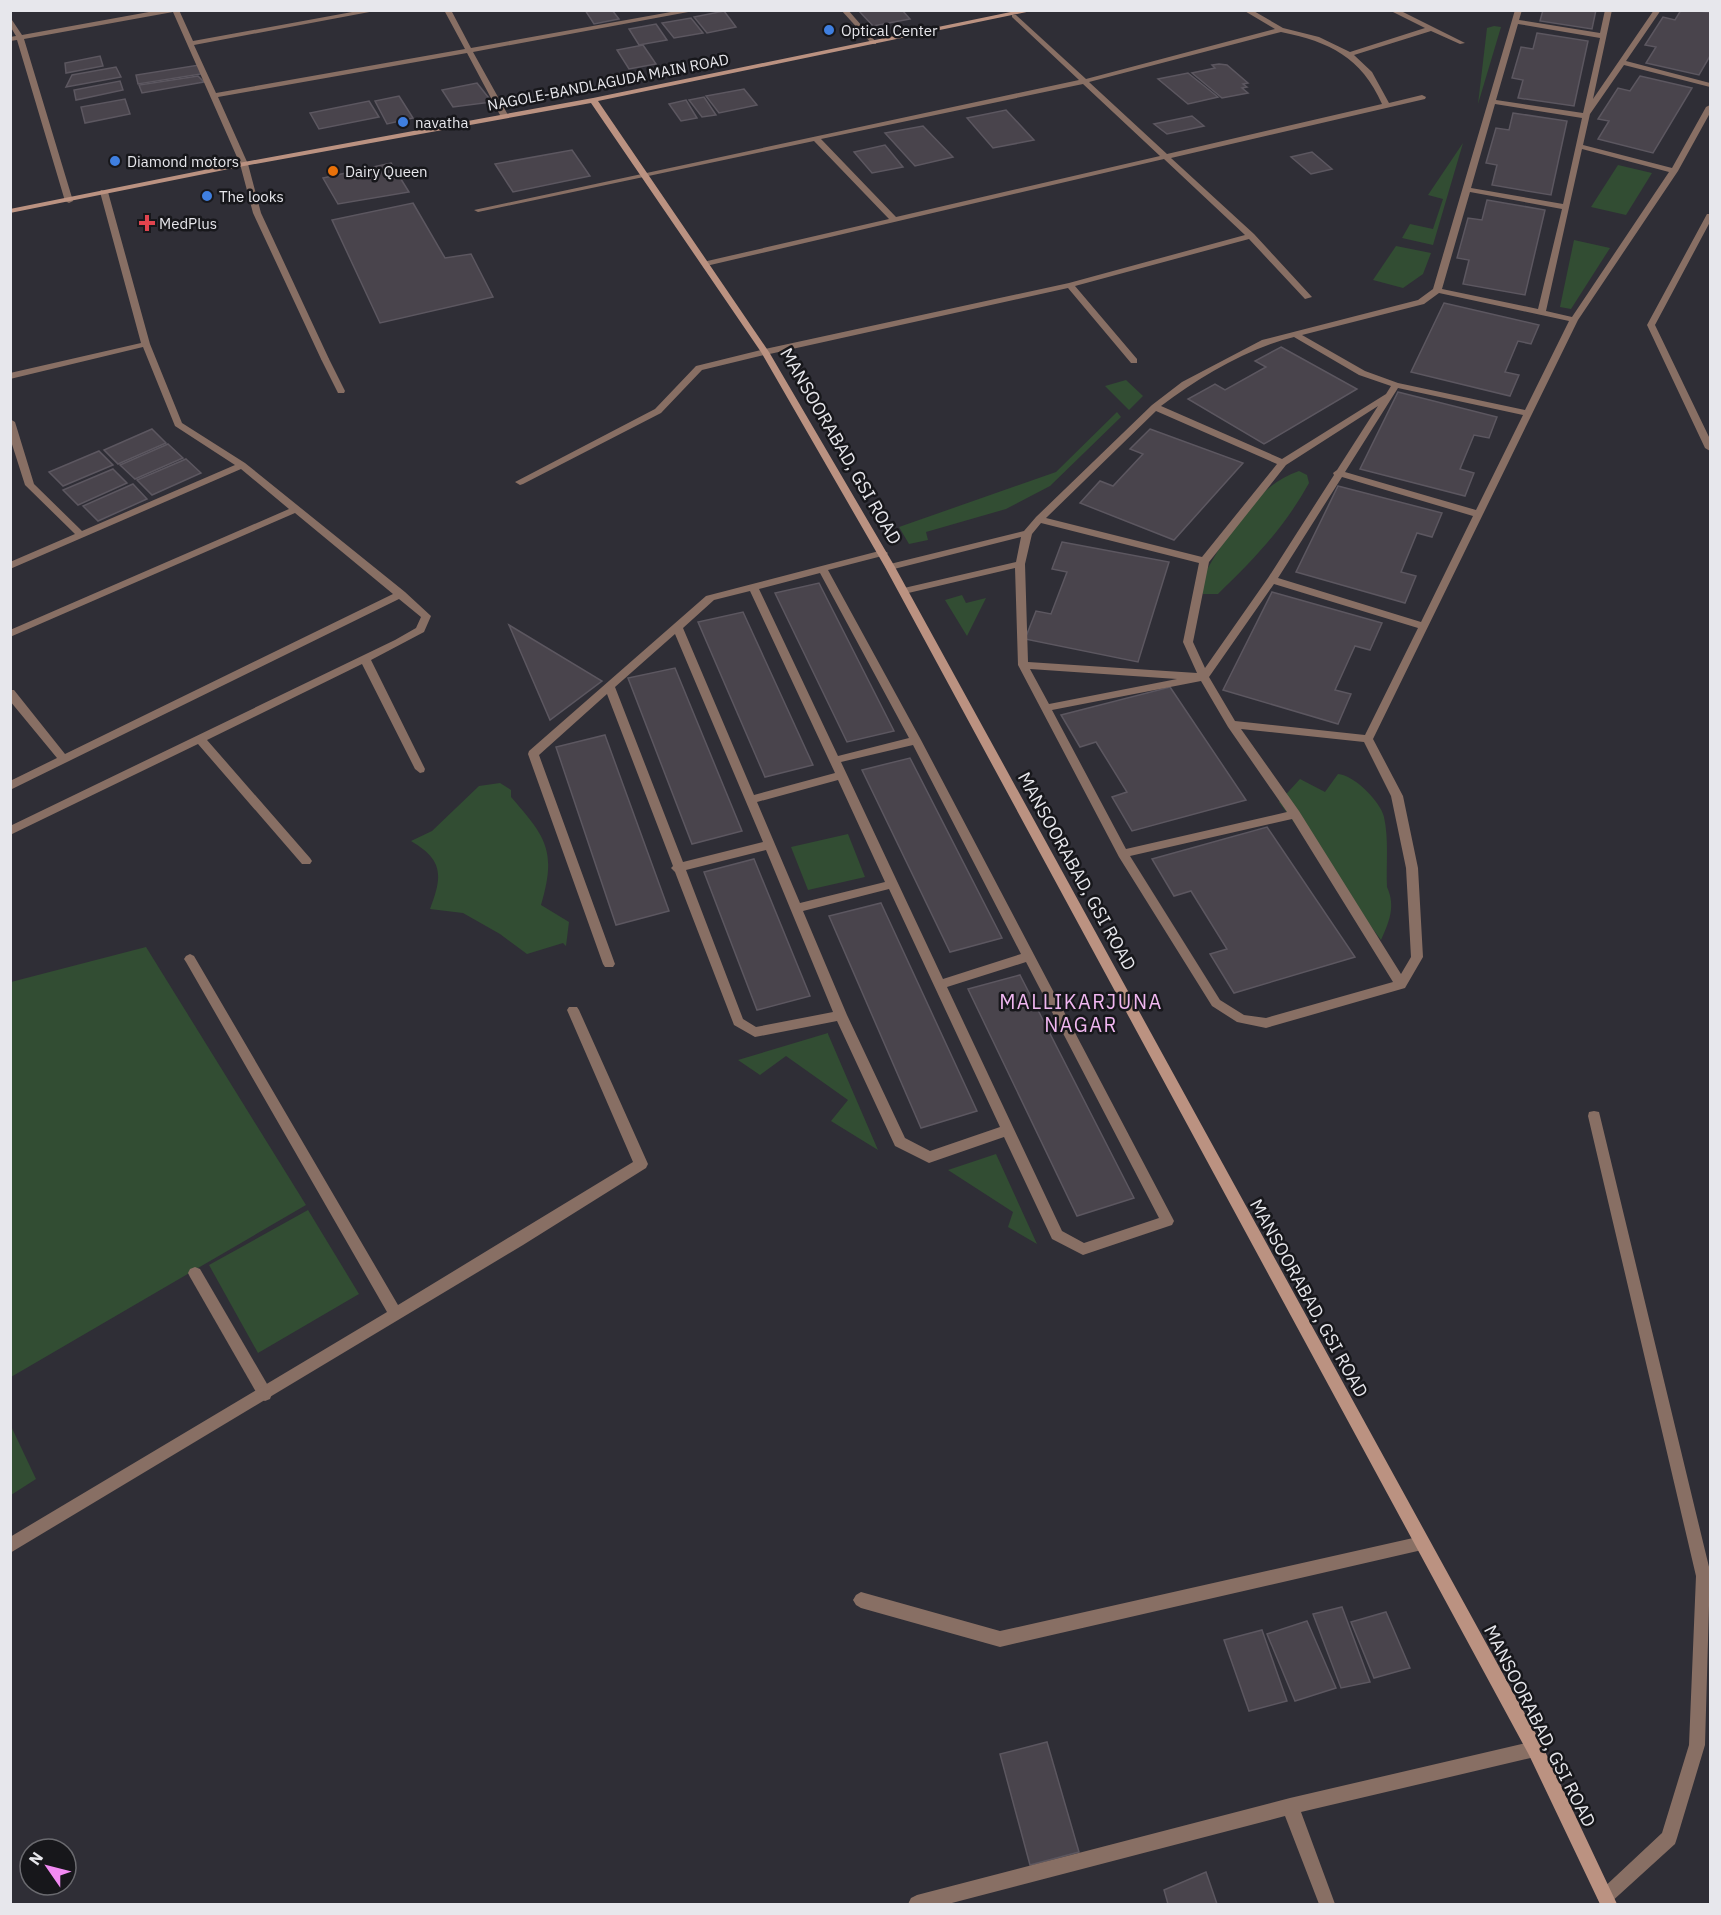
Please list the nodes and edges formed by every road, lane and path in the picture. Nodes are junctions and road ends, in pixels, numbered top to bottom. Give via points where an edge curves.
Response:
1 (175, 10) edge
2 (376, 10) edge
3 (447, 10) edge
4 (696, 10) edge
5 (844, 10) edge
6 (1033, 10) edge
7 (1246, 10) edge
8 (1392, 10) edge
9 (1519, 10) edge
10 (1609, 10) edge
11 (1658, 10) edge
12 (1014, 16) junction
13 (10, 19) edge
14 (1516, 22) junction
15 (1430, 29) junction
16 (1281, 30) junction
17 (1603, 36) junction
18 (20, 37) junction
19 (10, 39) edge
20 (873, 43) junction
21 (1462, 43) dead end
22 (190, 44) junction
23 (469, 52) junction
24 (1351, 54) junction
25 (1624, 63) junction
26 (1084, 81) junction
27 (1710, 85) edge
28 (214, 96) junction
29 (1422, 97) dead end
30 (592, 100) junction
31 (1492, 101) junction
32 (1386, 105) junction
33 (1710, 107) edge
34 (504, 115) junction
35 (1585, 116) junction
36 (815, 138) junction
37 (1580, 146) junction
38 (1166, 155) junction
39 (244, 164) junction
40 (1674, 171) junction
41 (645, 174) junction
42 (1466, 189) junction
43 (104, 192) junction
44 (69, 201) junction
45 (1566, 207) junction
46 (478, 210) dead end
47 (10, 211) edge
48 (1710, 216) edge
49 (894, 220) junction
50 (1251, 236) junction
51 (706, 264) junction
52 (1070, 285) junction
53 (1437, 290) junction
54 (1308, 297) dead end
55 (1541, 314) junction
56 (1574, 320) junction
57 (1294, 334) junction
58 (146, 344) junction
59 (765, 352) junction
60 (1134, 361) dead end
61 (10, 376) edge
62 (1395, 388) junction
63 (340, 391) dead end
64 (1155, 407) junction
65 (1527, 413) junction
66 (10, 422) edge
67 (1710, 448) edge
68 (1283, 463) junction
69 (242, 465) junction
70 (1338, 473) junction
71 (520, 482) dead end
72 (294, 510) junction
73 (1478, 514) junction
74 (1039, 519) junction
75 (1027, 533) junction
76 (81, 535) junction
77 (882, 553) junction
78 (1204, 561) junction
79 (1020, 564) junction
80 (10, 566) edge
81 (891, 567) junction
82 (822, 568) junction
83 (1272, 580) junction
84 (753, 587) junction
85 (904, 591) junction
86 (401, 594) junction
87 (1423, 626) junction
88 (678, 628) junction
89 (10, 634) edge
90 (365, 659) junction
91 (1023, 665) junction
92 (1204, 677) junction
93 (610, 687) junction
94 (10, 693) edge
95 (1046, 708) junction
96 (1232, 724) junction
97 (200, 739) junction
98 (1368, 739) junction
99 (916, 740) junction
100 (64, 760) junction
101 (835, 760) junction
102 (420, 769) dead end
103 (842, 775) junction
104 (10, 786) edge
105 (750, 800) junction
106 (1295, 814) junction
107 (10, 831) edge
108 (769, 845) junction
109 (1123, 854) junction
110 (306, 861) dead end
111 (677, 868) junction
112 (893, 884) junction
113 (796, 908) junction
114 (1028, 956) junction
115 (190, 959) dead end
116 (609, 964) dead end
117 (940, 985) junction
118 (1401, 985) junction
119 (573, 1010) dead end
120 (841, 1015) junction
121 (1594, 1116) dead end
122 (1008, 1130) junction
123 (195, 1272) dead end
124 (396, 1314) junction
125 (265, 1394) junction
126 (1422, 1543) junction
127 (10, 1546) edge
128 (861, 1600) dead end
129 (1535, 1749) junction
130 (1290, 1806) junction
131 (944, 1901) edge
132 (1608, 1901) edge
133 (917, 1905) edge
134 (1327, 1905) edge

1 - 18 street
1 - 22 street
2 - 22 street
3 - 23 street
4 - 23 street
5 - 20 street
6 - 12 street, NAGOLE-BANDLAGUDA MAIN ROAD
7 - 16 street
8 - 15 street
9 - 14 street
10 - 17 street
11 - 25 street
12 - 20 street, NAGOLE-BANDLAGUDA MAIN ROAD
12 - 26 street
13 - 18 street
14 - 17 street
14 - 31 street
15 - 21 street
15 - 24 street
16 - 24 street via 1303,33
16 - 26 street
17 - 35 street
18 - 19 street
18 - 44 street
20 - 30 street, NAGOLE-BANDLAGUDA MAIN ROAD
22 - 28 street
23 - 28 street
23 - 34 street
24 - 32 street via 1368,68
25 - 27 street
25 - 35 street
26 - 36 street
26 - 38 street
28 - 39 street
29 - 32 street
30 - 34 street, NAGOLE-BANDLAGUDA MAIN ROAD
30 - 41 street, MANSOORABAD, GSI ROAD
31 - 35 street
31 - 42 street
32 - 38 street
33 - 40 street
34 - 39 street, NAGOLE-BANDLAGUDA MAIN ROAD
35 - 37 street
36 - 41 street
36 - 49 street
37 - 40 street
37 - 45 street
38 - 49 street
38 - 50 street
39 - 43 street, NAGOLE-BANDLAGUDA MAIN ROAD
39 - 63 street via 257,213
40 - 56 street
41 - 46 street
41 - 51 street, MANSOORABAD, GSI ROAD
42 - 45 street
42 - 53 street
43 - 44 street, NAGOLE-BANDLAGUDA MAIN ROAD
43 - 58 street
44 - 47 street, NAGOLE-BANDLAGUDA MAIN ROAD
45 - 55 street
48 - 67 street via 1651,325
49 - 51 street
50 - 52 street
50 - 54 street
51 - 59 street, MANSOORABAD, GSI ROAD
52 - 59 street
52 - 60 street
53 - 55 street
53 - 57 street via 1421,302
55 - 56 street
56 - 65 street
57 - 62 street
57 - 64 street via 1265,342 1185,384
58 - 61 street
58 - 69 street via 178,424
59 - 71 street via 699,368 658,411
59 - 77 street, MANSOORABAD, GSI ROAD
62 - 65 street
62 - 68 street
62 - 70 street
64 - 68 street
64 - 74 street
65 - 73 street
66 - 76 street via 30,485
68 - 78 street
69 - 72 street
69 - 76 street
70 - 73 street
70 - 83 street
72 - 86 street
72 - 89 street
73 - 87 street
74 - 75 street
74 - 78 street
75 - 79 street
75 - 81 street
76 - 80 street
77 - 81 street, MANSOORABAD, GSI ROAD
77 - 82 street
78 - 92 street via 1188,642
79 - 85 street
79 - 91 street
81 - 85 street, MANSOORABAD, GSI ROAD
82 - 84 street
82 - 99 street
83 - 87 street
83 - 92 street
84 - 88 street via 710,598
84 - 101 street
85 - 126 street, MANSOORABAD, GSI ROAD
86 - 90 street via 426,616 420,630
86 - 100 street
87 - 98 street
88 - 93 street
88 - 105 street
90 - 97 street
90 - 102 street
91 - 92 street
91 - 95 street
92 - 95 street
92 - 96 street
93 - 111 street
93 - 116 street via 533,754
94 - 100 street
95 - 109 street
96 - 98 street
96 - 106 street
97 - 107 street
97 - 110 street
98 - 118 street via 1397,796 1412,868 1417,957
99 - 101 street
99 - 114 street
100 - 104 street
101 - 103 street
103 - 105 street
103 - 112 street
105 - 108 street
106 - 109 street
106 - 118 street
108 - 111 street
108 - 113 street
109 - 118 street via 1216,1003 1241,1019 1266,1023
111 - 120 street via 738,1022 755,1032
112 - 113 street
112 - 117 street
113 - 120 street
114 - 117 street
114 - 122 street via 1167,1221 1083,1249 1057,1235
115 - 124 street
117 - 122 street
119 - 124 street via 641,1164
120 - 122 street via 900,1142 929,1157
121 - 132 street via 1704,1576 1696,1745 1669,1838
123 - 125 street
124 - 125 street
125 - 127 street
126 - 128 street via 1000,1639
126 - 129 street, MANSOORABAD, GSI ROAD
129 - 130 street
129 - 132 street, MANSOORABAD, GSI ROAD
130 - 131 street
130 - 134 street
131 - 133 street

